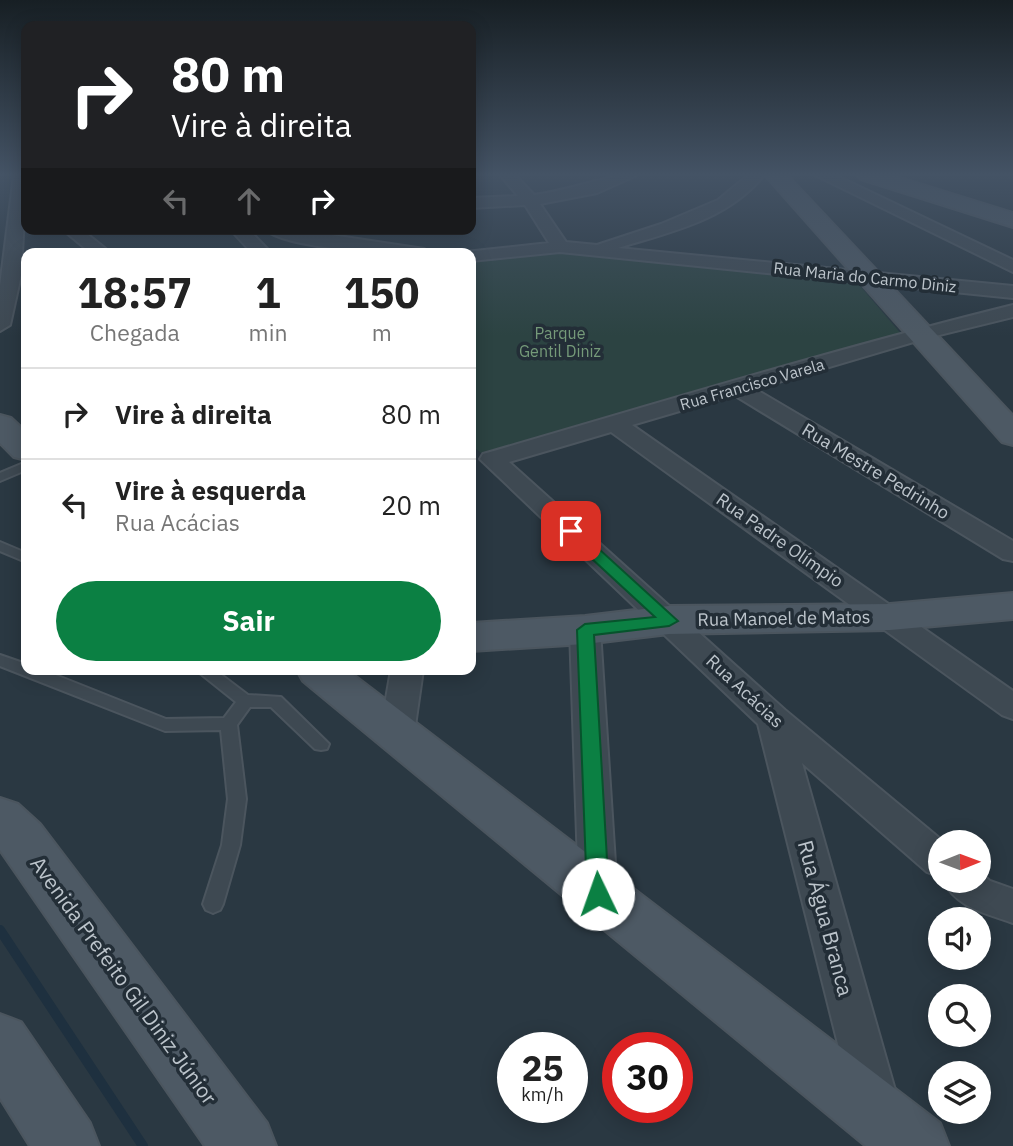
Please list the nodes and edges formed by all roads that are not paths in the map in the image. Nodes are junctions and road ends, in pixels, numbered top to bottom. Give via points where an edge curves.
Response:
1 (15, 228) edge
2 (548, 228) edge
3 (662, 228) edge
4 (823, 228) edge
5 (933, 228) edge
6 (78, 235) edge
7 (245, 235) edge
8 (295, 235) edge
9 (560, 247) junction
10 (95, 248) edge
11 (257, 248) edge
12 (381, 248) edge
13 (592, 250) junction
14 (476, 255) edge
15 (1013, 267) edge
16 (6, 276) edge
17 (866, 277) junction
18 (1013, 292) edge
19 (1013, 311) edge
20 (0, 325) edge
21 (920, 334) junction
22 (739, 389) junction
23 (614, 423) junction
24 (0, 425) edge
25 (1013, 435) edge
26 (21, 445) edge
27 (492, 459) joint
28 (21, 468) edge
29 (0, 477) edge
30 (0, 546) edge
31 (1013, 552) edge
32 (21, 556) edge
33 (1013, 606) edge
34 (890, 617) junction
35 (669, 621) junction
36 (585, 630) junction
37 (476, 637) edge
38 (0, 660) edge
39 (21, 668) edge
40 (40, 675) edge
41 (211, 675) edge
42 (324, 675) edge
43 (406, 675) edge
44 (245, 701) junction
45 (1013, 706) edge
46 (773, 719) junction
47 (229, 724) junction
48 (397, 733) junction
49 (321, 744) dead end
50 (0, 818) edge
51 (928, 851) edge
52 (977, 893) edge
53 (598, 894) junction
54 (213, 904) dead end
55 (1013, 906) edge
56 (0, 1043) edge
57 (898, 1131) edge
58 (62, 1144) edge
59 (244, 1146) edge

1 - 16 street
2 - 9 street
3 - 13 street
4 - 17 main road
5 - 15 street
6 - 10 street
7 - 11 street
8 - 12 street
9 - 13 street, Rua Maria do Carmo Diniz
9 - 14 street, Rua Maria do Carmo Diniz
13 - 17 street, Rua Maria do Carmo Diniz
16 - 20 street
17 - 18 street, Rua Maria do Carmo Diniz
17 - 21 main road
19 - 21 street, Rua Francisco Varela
21 - 22 street, Rua Francisco Varela
21 - 25 main road
22 - 23 street, Rua Francisco Varela
22 - 31 street, Rua Mestre Pedrinho
23 - 27 street, Rua Francisco Varela
23 - 34 street, Rua Padre Olímpio
24 - 26 main road
27 - 35 street, Rua Acácias
28 - 29 lane
30 - 32 lane
33 - 34 main road, Rua Manoel de Matos
34 - 35 main road, Rua Manoel de Matos
34 - 45 street, Rua Padre Olímpio
35 - 36 main road, Rua Manoel de Matos
35 - 46 street, Rua Acácias
36 - 37 main road, Rua Manoel de Matos
36 - 53 street
38 - 39 lane
40 - 47 lane via 165,724
41 - 44 lane
42 - 48 main road
43 - 48 street
44 - 47 lane
44 - 49 lane via 275,701
46 - 51 street, Rua Acácias
46 - 57 street, Rua Água Branca
47 - 54 lane via 236,799 231,845
48 - 53 main road
50 - 59 main road, Avenida Prefeito Gil Diniz Júnior via 22,839
52 - 55 street
53 - 57 main road
56 - 58 main road

